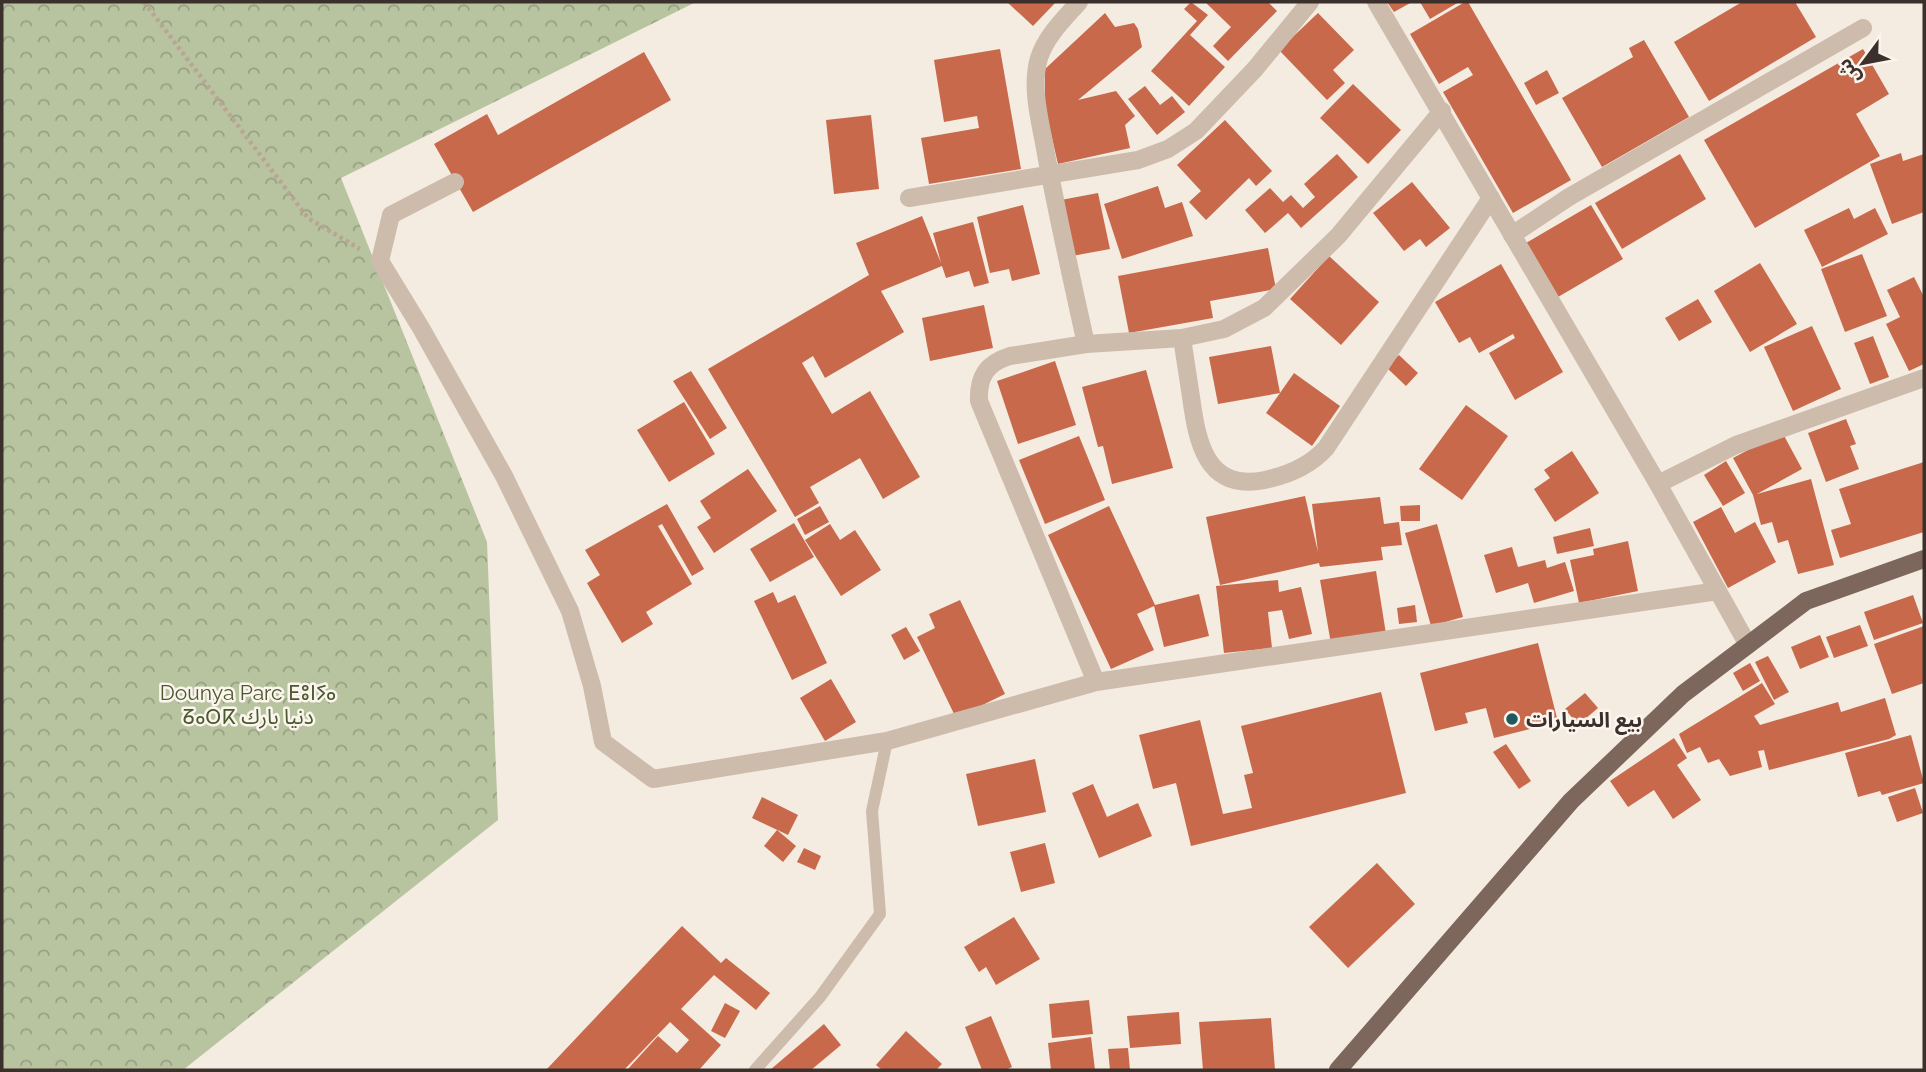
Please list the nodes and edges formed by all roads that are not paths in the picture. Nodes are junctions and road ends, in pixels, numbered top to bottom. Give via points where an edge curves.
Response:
1 (1079, 2) edge
2 (1310, 2) edge
3 (1376, 2) edge
4 (1863, 28) dead end
5 (1442, 111) junction
6 (1050, 174) junction
7 (455, 182) dead end
8 (909, 198) dead end
9 (1491, 198) junction
10 (1512, 235) junction
11 (1182, 338) junction
12 (1086, 344) junction
13 (1924, 378) edge
14 (1658, 484) junction
15 (1924, 559) edge
16 (1718, 591) junction
17 (1748, 645) junction
18 (1096, 682) junction
19 (887, 741) junction
20 (755, 1070) edge
21 (1338, 1070) edge

1 - 6 street via 1044,46 1036,74
2 - 6 street via 1196,131 1168,149 1138,160
3 - 5 street
4 - 10 street via 1569,197
5 - 9 street
5 - 11 street via 1338,236 1264,308 1224,328
6 - 8 street
6 - 12 street
7 - 19 street via 391,215 380,261 504,476 570,611 603,742 653,779
9 - 10 street
9 - 11 street via 1326,448 1300,468 1244,481 1212,466 1196,434
10 - 14 street
11 - 12 street
12 - 18 street via 999,359 988,366 978,388 983,412
13 - 14 street via 1736,445
14 - 16 street
15 - 17 main road via 1806,601
16 - 17 street
16 - 18 street
17 - 21 main road via 1683,694 1571,801
18 - 19 street
19 - 20 lane via 872,811 880,914 820,997

